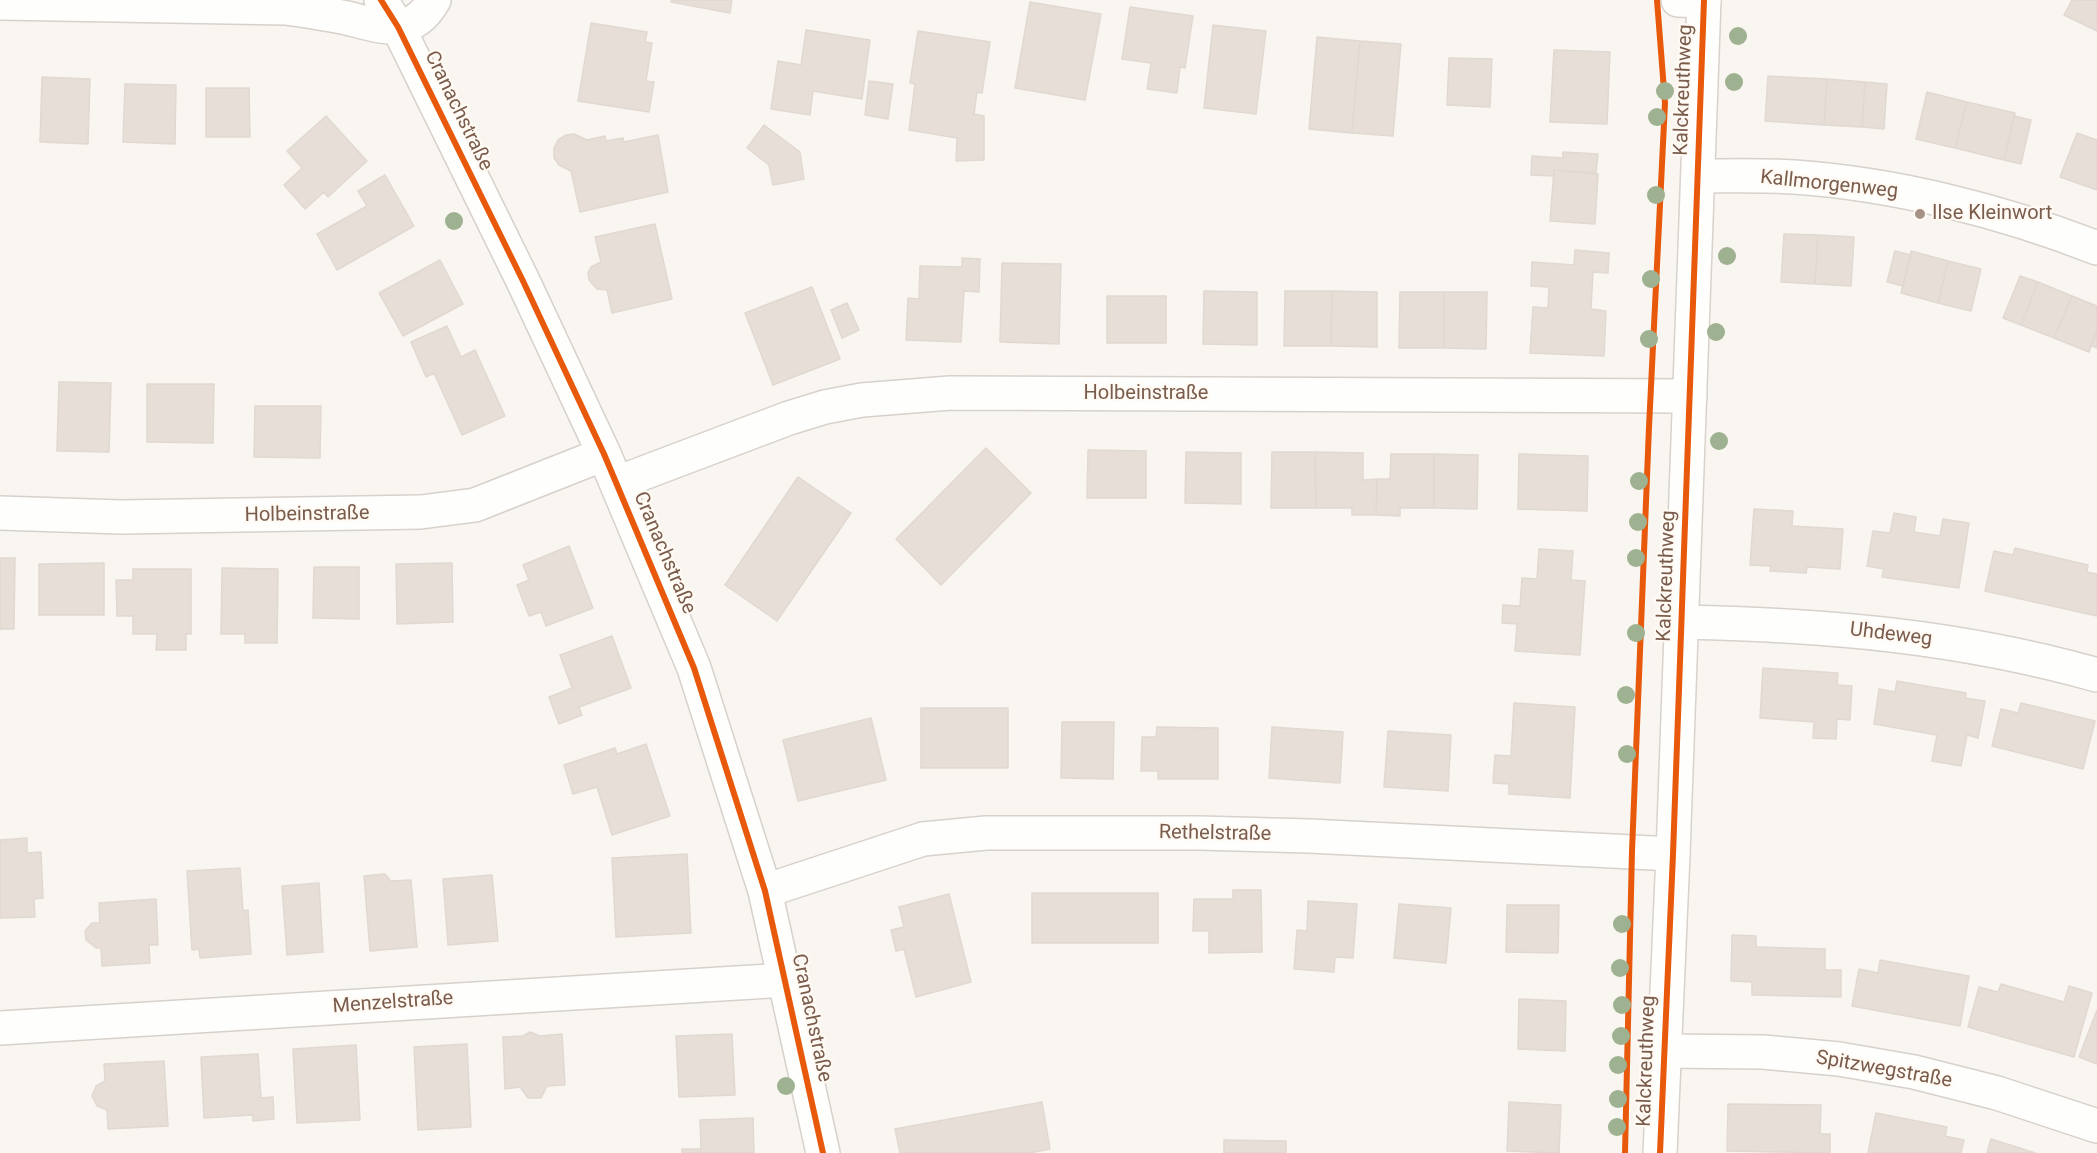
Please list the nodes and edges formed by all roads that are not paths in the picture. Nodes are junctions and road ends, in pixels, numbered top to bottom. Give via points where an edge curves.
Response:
1 (381, 0) edge
2 (434, 0) edge
3 (1695, 0) edge
4 (0, 3) edge
5 (398, 27) junction
6 (1698, 176) junction
7 (2097, 248) edge
8 (1690, 396) junction
9 (610, 469) junction
10 (0, 513) edge
11 (1682, 622) junction
12 (2097, 675) edge
13 (1673, 854) junction
14 (765, 891) junction
15 (786, 980) junction
16 (0, 1028) edge
17 (1664, 1051) junction
18 (2097, 1126) edge
19 (823, 1153) edge
20 (1660, 1153) edge

1 - 5 street, Cranachstraße
2 - 5 street via 419,18
3 - 6 street, Kalckreuthweg
4 - 5 street via 286,8 374,26
5 - 9 street, Cranachstraße
6 - 7 street, Kallmorgenweg via 1795,177 1885,189 1985,210
6 - 8 street, Kalckreuthweg
8 - 9 street, Holbeinstraße via 897,396 825,407
8 - 11 street, Kalckreuthweg
9 - 10 street, Holbeinstraße via 475,505 420,512 121,518
9 - 14 street, Cranachstraße via 694,668
11 - 12 street, Uhdeweg via 1861,630 1994,650
11 - 13 street, Kalckreuthweg
13 - 14 street, Rethelstraße via 1309,836 986,833 923,839
13 - 17 street, Kalckreuthweg
14 - 15 street, Cranachstraße
15 - 16 street, Menzelstraße
15 - 19 street, Cranachstraße
17 - 18 street, Spitzwegstraße via 1764,1052 1839,1059 1914,1072 1997,1093
17 - 20 street, Kalckreuthweg

